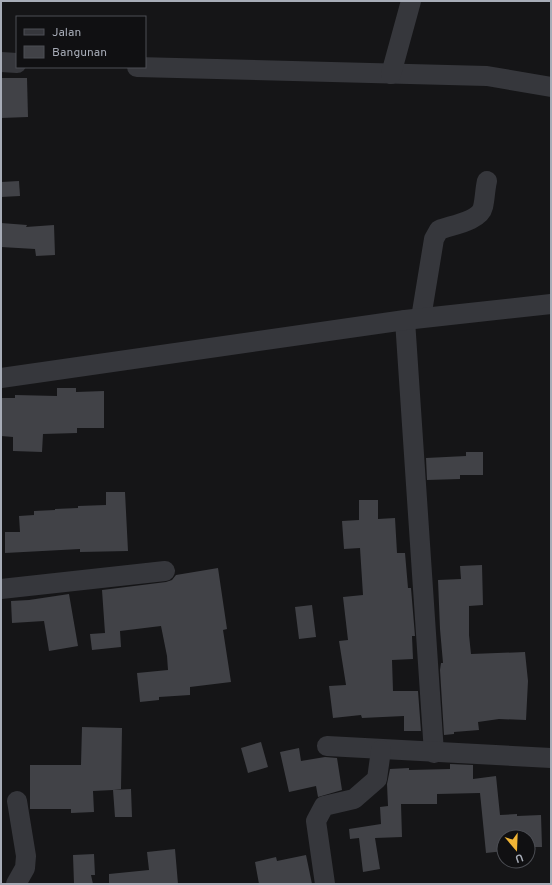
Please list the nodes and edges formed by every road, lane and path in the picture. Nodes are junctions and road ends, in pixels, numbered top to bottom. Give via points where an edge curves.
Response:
1 (410, 1) edge
2 (1, 62) edge
3 (16, 63) edge
4 (146, 67) edge
5 (391, 74) junction
6 (551, 87) edge
7 (486, 181) dead end
8 (551, 304) edge
9 (413, 319) junction
10 (1, 378) edge
11 (165, 571) dead end
12 (1, 589) edge
13 (327, 746) dead end
14 (381, 750) junction
15 (434, 753) junction
16 (551, 758) edge
17 (17, 801) dead end
18 (16, 884) edge
19 (325, 884) edge

1 - 5 street
2 - 3 street
4 - 5 street
5 - 6 street via 487,76
7 - 9 street via 483,208 478,215 439,230 434,239
8 - 9 street
9 - 10 street
9 - 15 street
11 - 12 street
13 - 14 street
14 - 15 street
14 - 19 street via 377,778 354,799 324,806 316,821
15 - 16 street
17 - 18 street via 26,856 25,868

